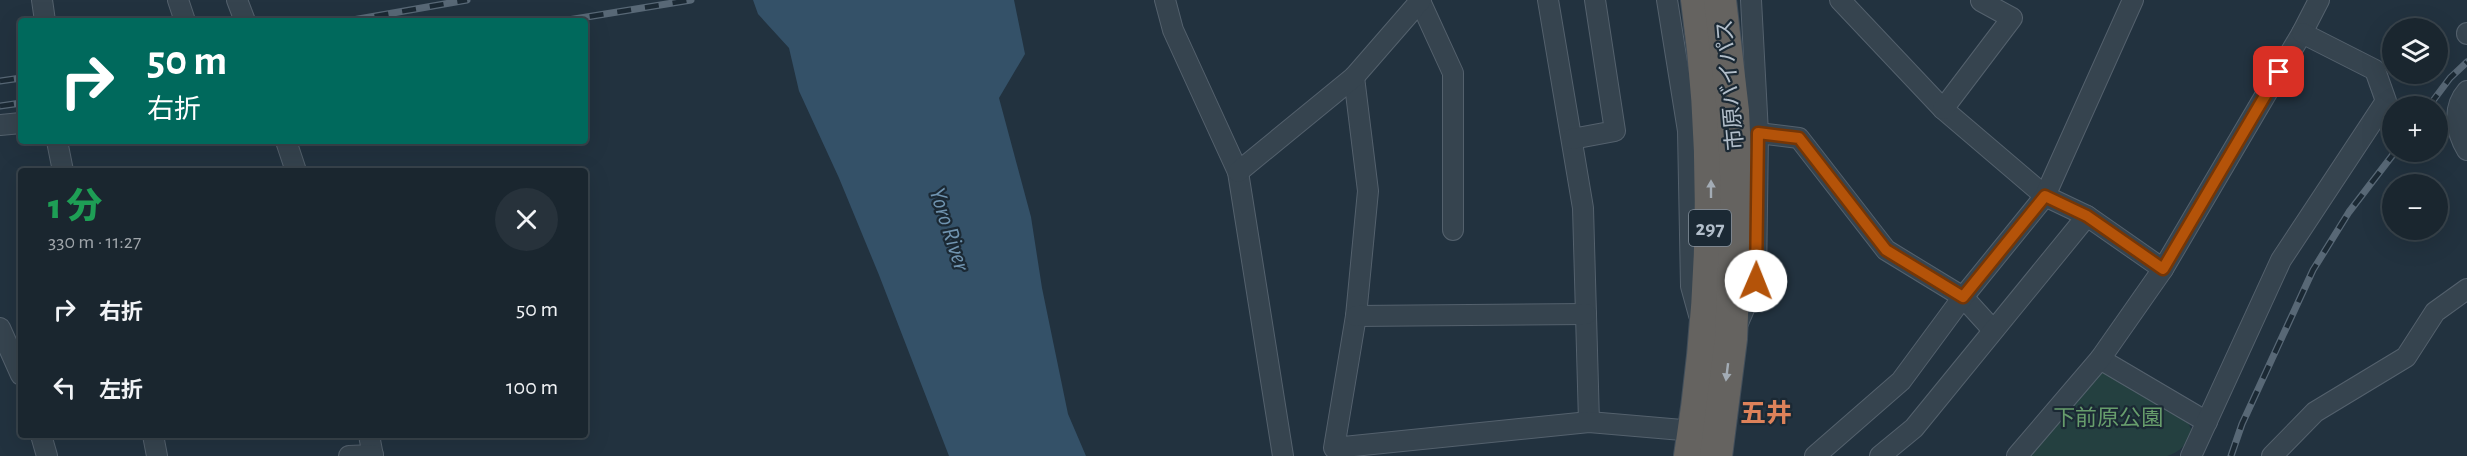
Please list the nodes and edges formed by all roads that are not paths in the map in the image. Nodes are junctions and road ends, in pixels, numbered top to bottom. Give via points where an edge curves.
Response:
1 (42, 0) edge
2 (178, 0) edge
3 (237, 0) edge
4 (1165, 0) edge
5 (1548, 0) edge
6 (1595, 0) edge
7 (1667, 0) edge
8 (1697, 0) edge
9 (1720, 0) edge
10 (1750, 0) edge
11 (1840, 0) edge
12 (2133, 0) edge
13 (2319, 0) edge
14 (1421, 1) edge
15 (1982, 1) edge
16 (45, 18) edge
17 (184, 18) edge
18 (244, 18) edge
19 (2302, 33) junction
20 (1354, 78) junction
21 (2467, 91) edge
22 (1944, 110) junction
23 (18, 123) edge
24 (0, 125) edge
25 (1758, 133) junction
26 (1572, 139) junction
27 (58, 144) edge
28 (287, 144) edge
29 (2467, 150) edge
30 (62, 168) edge
31 (295, 168) edge
32 (1238, 172) junction
33 (2045, 196) junction
34 (2087, 216) junction
35 (1453, 230) dead end
36 (2163, 269) junction
37 (2467, 288) edge
38 (1963, 297) junction
39 (1586, 314) junction
40 (1356, 316) junction
41 (0, 328) edge
42 (1993, 330) junction
43 (1718, 338) junction
44 (2100, 359) junction
45 (12, 368) edge
46 (1589, 422) junction
47 (2207, 422) junction
48 (42, 438) edge
49 (154, 438) edge
50 (370, 438) edge
51 (1692, 443) edge
52 (373, 455) edge
53 (47, 456) edge
54 (157, 456) edge
55 (349, 456) edge
56 (1283, 456) edge
57 (1716, 456) edge
58 (1815, 456) edge
59 (1880, 456) edge
60 (2017, 456) edge
61 (2191, 456) edge
62 (2272, 456) edge

1 - 16 street
2 - 17 street
3 - 18 street
4 - 32 street via 1173,30
5 - 26 street
6 - 26 street via 1615,131
7 - 43 street via 1688,131 1690,286
43 -> 8 highway, 市原バイパス / 297 via 1708,105
9 - 43 highway, 市原バイパス / 297 via 1733,111 1737,195
10 - 25 street
11 - 22 street
12 - 33 street
13 - 19 street
14 - 20 street
14 - 35 street via 1453,73
15 - 22 street via 2012,18
19 - 36 street
19 - 47 street via 2375,70 2386,101 2281,260
20 - 32 street
20 - 40 street via 1368,191
21 - 29 street via 2460,98 2457,115
22 - 33 street
23 - 24 street
25 - 38 street via 1799,138 1886,250
25 - 43 street via 1756,281
26 - 39 street via 1584,208
27 - 30 street
28 - 31 street
32 - 56 street
33 - 34 street
33 - 38 street
34 - 36 street
34 - 42 street
36 - 44 street
37 - 62 street via 2435,312 2406,357 2315,412
38 - 42 street
38 - 58 street via 1901,381
39 - 40 street
39 - 46 street
40 - 46 street via 1334,448
41 - 45 street
42 - 59 street via 1914,428
43 - 51 highway, 市原バイパス / 297
43 -> 57 highway, 市原バイパス / 297
44 - 47 street
44 - 60 street
46 - 51 street
47 - 61 street
48 - 53 street
49 - 54 street
50 - 52 street
52 - 55 street

